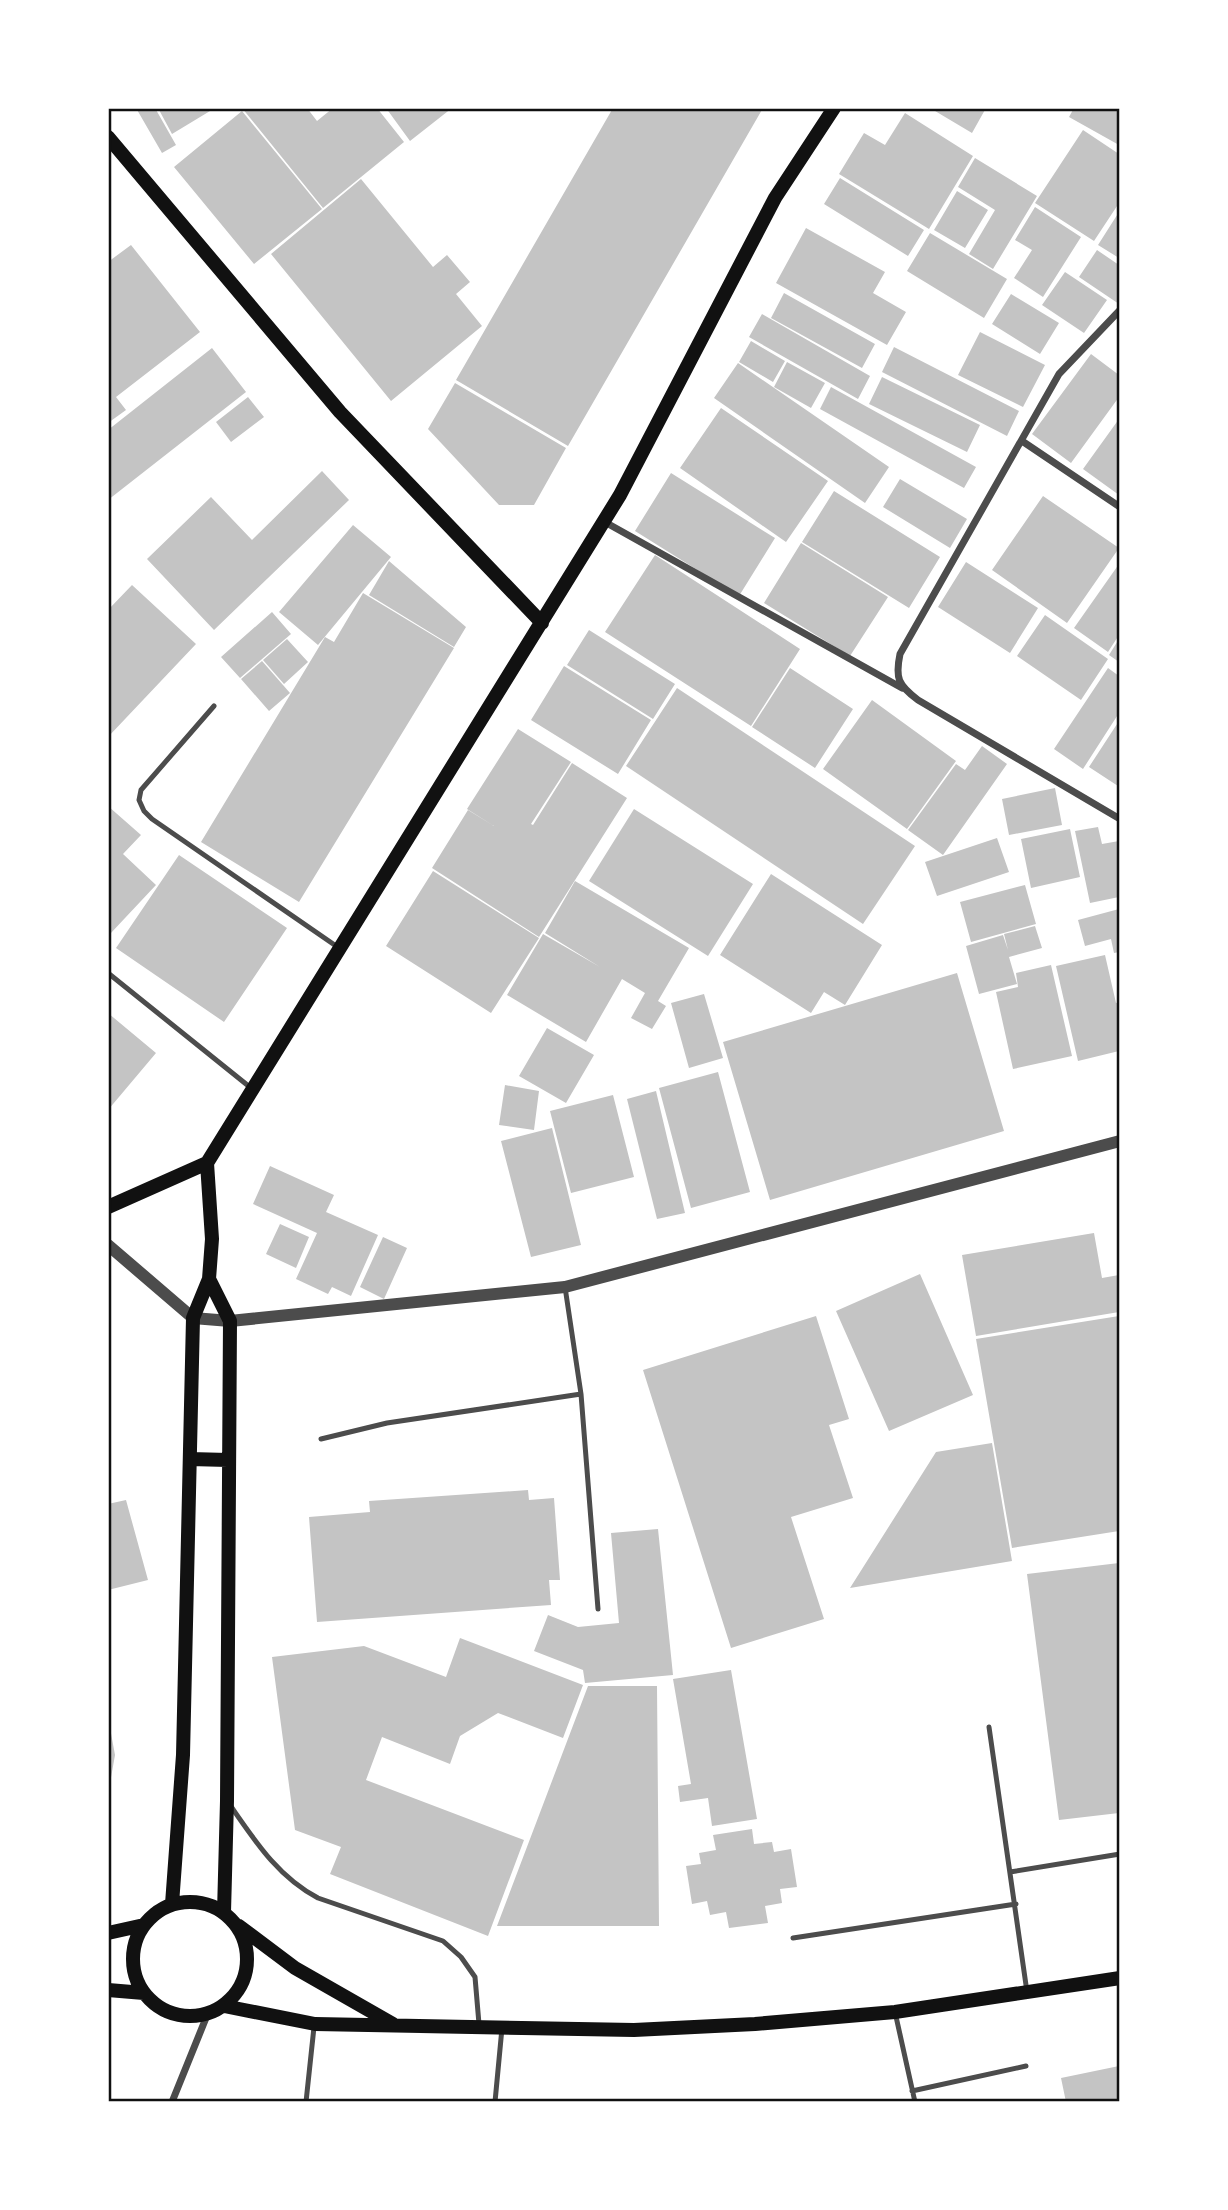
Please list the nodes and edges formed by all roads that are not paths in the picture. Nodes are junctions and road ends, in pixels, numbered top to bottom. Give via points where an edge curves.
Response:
1 (834, 108) edge
2 (108, 137) edge
3 (1119, 310) edge
4 (1022, 441) junction
5 (1119, 507) edge
6 (603, 521) junction
7 (542, 623) junction
8 (902, 688) junction
9 (214, 706) dead end
10 (1119, 819) edge
11 (339, 948) junction
12 (108, 973) edge
13 (251, 1088) junction
14 (1119, 1140) edge
15 (207, 1163) junction
16 (108, 1207) edge
17 (108, 1245) edge
18 (209, 1279) junction
19 (565, 1287) junction
20 (193, 1318) junction
21 (230, 1321) junction
22 (582, 1394) junction
23 (321, 1439) dead end
24 (190, 1459) junction
25 (228, 1460) junction
26 (598, 1609) dead end
27 (989, 1727) dead end
28 (228, 1801) junction
29 (1119, 1854) edge
30 (1010, 1872) junction
31 (172, 1904) junction
32 (1016, 1904) junction
33 (224, 1912) junction
34 (144, 1924) junction
35 (237, 1925) junction
36 (108, 1933) edge
37 (793, 1938) dead end
38 (1119, 1978) edge
39 (108, 1990) edge
40 (1027, 1992) junction
41 (144, 1993) junction
42 (224, 2006) junction
43 (895, 2012) junction
44 (208, 2013) junction
45 (315, 2024) junction
46 (397, 2026) junction
47 (480, 2028) junction
48 (502, 2028) junction
49 (1026, 2067) dead end
50 (912, 2091) junction
51 (172, 2102) edge
52 (306, 2102) edge
53 (495, 2102) edge
54 (915, 2102) edge

1 - 6 main road via 775,198
2 - 7 main road via 340,412
3 - 4 street via 1059,374
4 - 5 street
4 - 8 street via 900,654 897,671
6 - 7 main road
6 - 8 street
7 - 11 main road
8 - 10 street
9 - 11 lane via 141,790 144,811 173,836
11 - 13 main road
12 - 13 lane
13 - 15 main road
14 - 19 street
15 - 16 main road
15 - 18 main road via 212,1239
17 - 20 street
18 - 20 main road
18 - 21 main road
19 - 21 street
19 - 22 lane
20 - 21 street
20 - 24 main road
21 - 25 main road
22 - 23 lane via 387,1423
22 - 26 lane
24 - 25 main road
24 - 31 main road via 183,1755
25 - 28 main road
27 - 30 lane
28 - 33 main road
28 - 47 lane via 261,1849 302,1889 443,1941 461,1957 475,1976
29 - 30 lane
30 - 32 lane
31 - 33 main road via 208,1904
31 - 34 main road
32 - 37 lane
32 - 40 lane
33 - 35 main road
34 - 36 main road
34 - 41 main road via 133,1959
35 - 42 main road via 248,1959 237,1993
35 - 46 main road via 295,1968
38 - 40 main road
39 - 41 main road
40 - 43 main road
41 - 44 main road via 173,2013
42 - 44 main road
42 - 45 main road
43 - 48 main road via 755,2025
43 - 50 lane
44 - 51 street
45 - 46 main road
45 - 52 lane
46 - 47 main road
47 - 48 main road
48 - 53 lane
49 - 50 lane
50 - 54 lane

